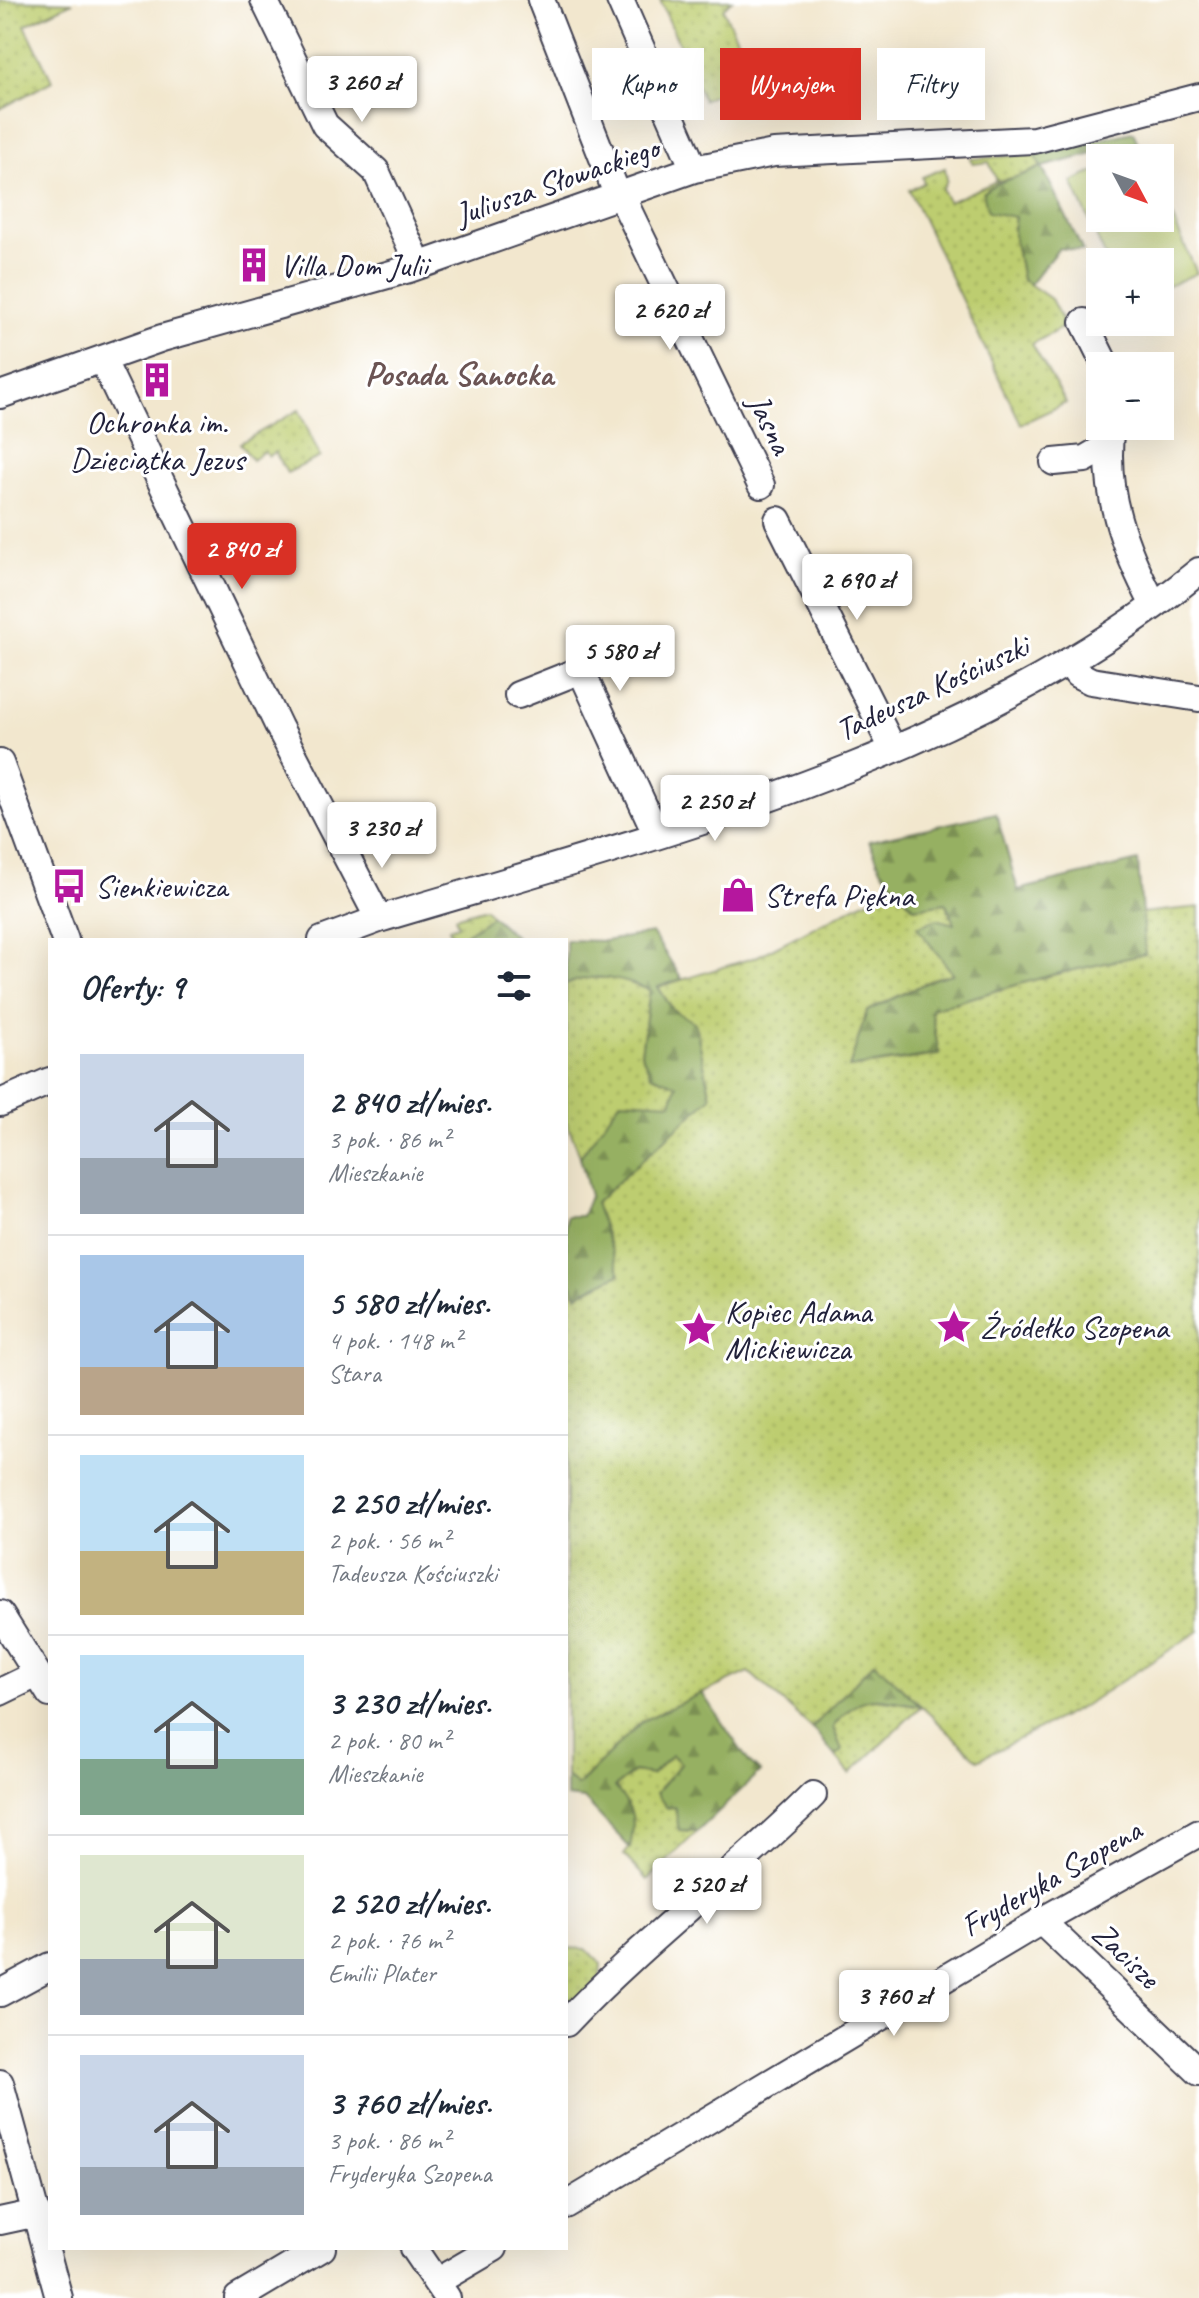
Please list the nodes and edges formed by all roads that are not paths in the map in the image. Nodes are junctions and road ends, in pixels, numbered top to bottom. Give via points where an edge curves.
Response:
1 (264, 0) edge
2 (541, 0) edge
3 (620, 0) edge
4 (1199, 97) edge
5 (694, 169) junction
6 (617, 194) junction
7 (419, 265) junction
8 (1084, 322) dead end
9 (1099, 352) edge
10 (102, 359) junction
11 (0, 395) edge
12 (1106, 440) edge
13 (1110, 440) edge
14 (1054, 462) dead end
15 (761, 485) dead end
16 (778, 520) dead end
17 (1199, 571) edge
18 (1154, 605) junction
19 (1069, 661) junction
20 (518, 695) dead end
21 (1199, 698) edge
22 (892, 747) junction
23 (0, 763) edge
24 (657, 835) junction
25 (379, 919) junction
26 (64, 938) edge
27 (327, 938) edge
28 (48, 1082) edge
29 (0, 1103) edge
30 (0, 1614) edge
31 (44, 1684) edge
32 (0, 1692) edge
33 (813, 1795) dead end
34 (1199, 1833) edge
35 (1041, 1921) junction
36 (48, 1967) edge
37 (0, 1993) edge
38 (568, 2021) edge
39 (1199, 2072) edge
40 (0, 2083) edge
41 (568, 2204) edge
42 (37, 2213) junction
43 (0, 2221) edge
44 (319, 2250) edge
45 (414, 2250) edge
46 (492, 2250) edge
47 (442, 2290) edge
48 (59, 2298) edge
49 (238, 2298) edge

1 - 7 street via 325,125 376,171
2 - 6 street, Jasna
3 - 5 street
4 - 5 street, Juliusza Słowackiego via 1034,140 774,153
5 - 6 street, Juliusza Słowackiego
6 - 7 street, Juliusza Słowackiego
6 - 15 street, Jasna
7 - 10 street, Juliusza Słowackiego
8 - 9 street
10 - 11 street, Juliusza Słowackiego
10 - 25 street
12 - 14 street via 1085,459
13 - 18 street via 1108,467 1123,541
16 - 22 street
17 - 18 street, Tadeusza Kościuszki
18 - 19 street, Tadeusza Kościuszki
19 - 21 street via 1077,674 1091,681
19 - 22 street, Tadeusza Kościuszki
20 - 24 street via 581,670
22 - 24 street, Tadeusza Kościuszki via 752,805
23 - 26 street
24 - 25 street, Tadeusza Kościuszki
25 - 27 street, Tadeusza Kościuszki
28 - 29 street
30 - 31 street
31 - 32 street
33 - 38 street via 727,1877 617,1969
34 - 35 street, Fryderyka Szopena
35 - 39 street, Zacisze
35 - 41 street, Fryderyka Szopena
36 - 37 street
40 - 42 street
42 - 43 street
42 - 48 street
44 - 49 street
45 - 47 street
46 - 47 street

